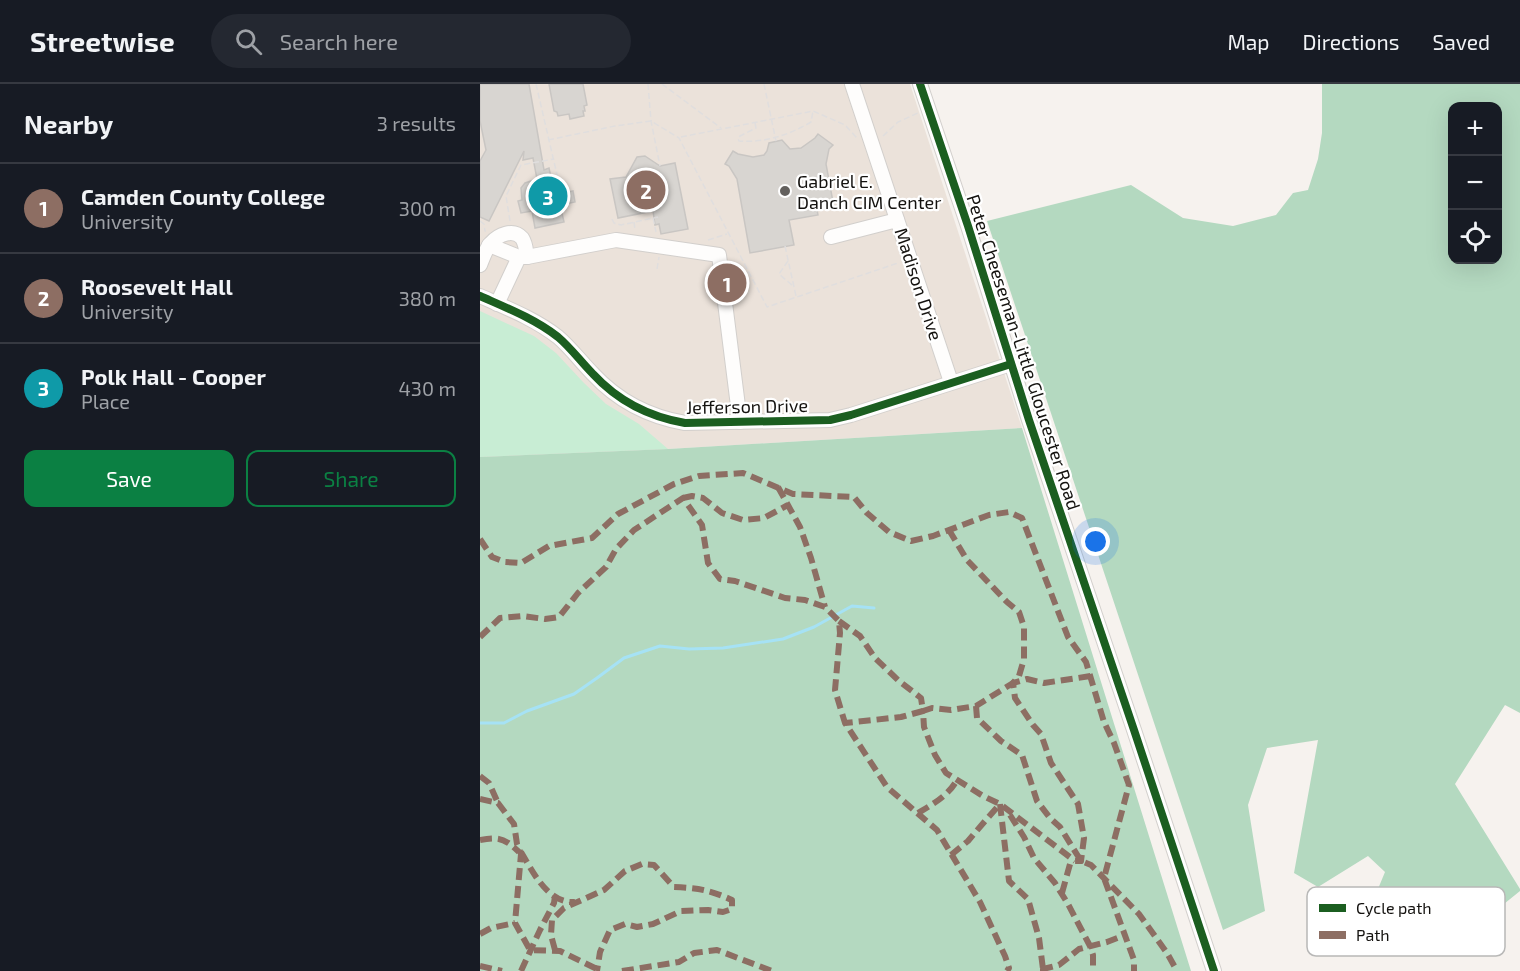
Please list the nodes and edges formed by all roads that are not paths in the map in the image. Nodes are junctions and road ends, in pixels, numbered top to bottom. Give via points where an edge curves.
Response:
1 (852, 84) edge
2 (920, 84) edge
3 (897, 220) junction
4 (831, 237) dead end
5 (489, 245) junction
6 (523, 257) junction
7 (480, 265) edge
8 (486, 301) edge
9 (1011, 364) junction
10 (951, 382) junction
11 (740, 422) junction
12 (1214, 971) edge

1 - 3 street, Madison Drive
2 - 9 street, Peter Cheeseman-Little Gloucester Road
3 - 4 street
3 - 10 street, Madison Drive
5 - 6 street
5 - 6 street via 502,235 513,233 523,241
5 - 7 street
6 - 8 street
6 - 11 street via 616,240 719,255
8 - 11 street, Jefferson Drive via 548,330 606,387 646,412 686,423
9 - 10 street, Jefferson Drive
9 - 12 street, Peter Cheeseman-Little Gloucester Road
10 - 11 street, Jefferson Drive via 830,420

